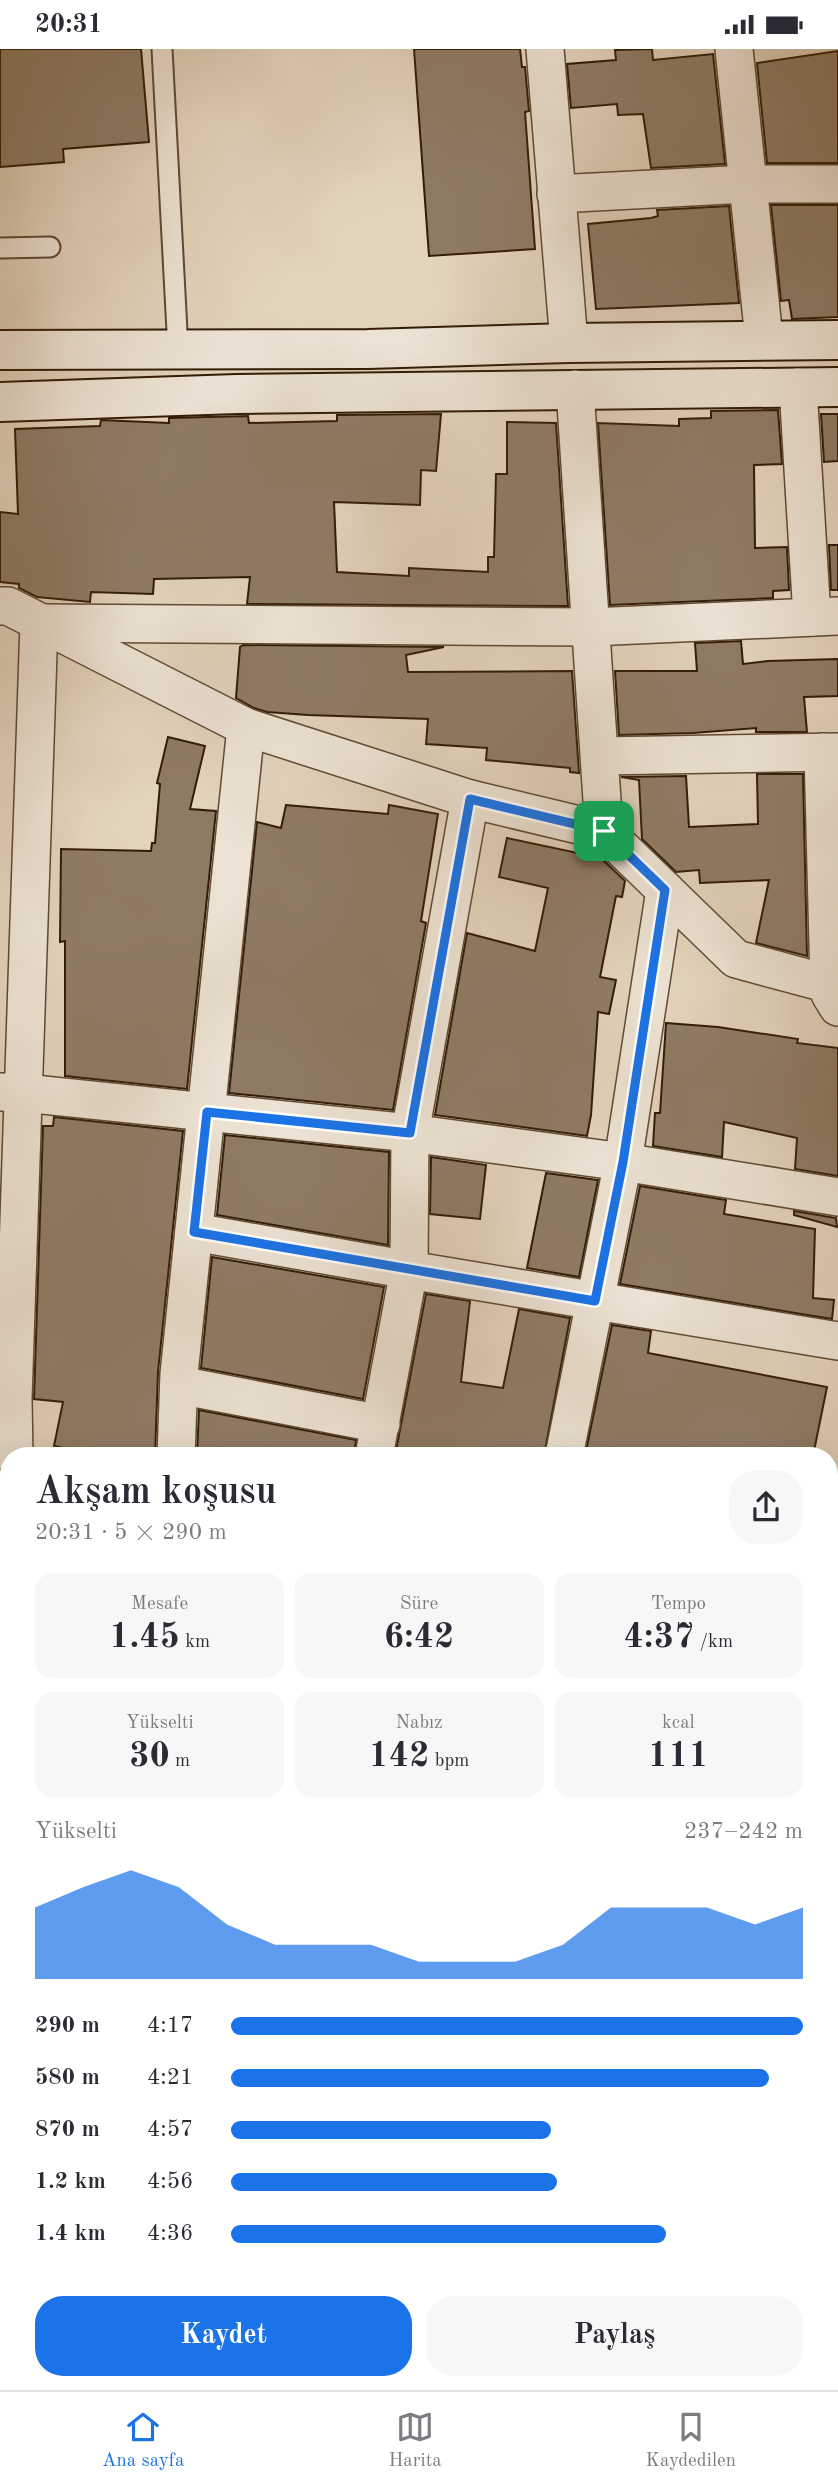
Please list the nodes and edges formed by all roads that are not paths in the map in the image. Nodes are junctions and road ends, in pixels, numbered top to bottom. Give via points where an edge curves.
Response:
1 (162, 49) edge
2 (545, 49) edge
3 (734, 49) edge
4 (748, 184) junction
5 (838, 184) edge
6 (556, 194) junction
7 (50, 247) dead end
8 (0, 248) edge
9 (764, 339) junction
10 (838, 340) edge
11 (569, 343) junction
12 (0, 350) edge
13 (178, 350) junction
14 (798, 387) junction
15 (838, 387) edge
16 (575, 389) junction
17 (0, 402) edge
18 (0, 606) edge
19 (825, 616) edge
20 (39, 623) junction
21 (591, 627) junction
22 (246, 727) junction
23 (831, 752) edge
24 (600, 756) junction
25 (470, 799) junction
26 (604, 831) junction
27 (665, 890) junction
28 (834, 995) edge
29 (12, 1092) edge
30 (207, 1112) junction
31 (410, 1133) junction
32 (623, 1162) junction
33 (838, 1197) edge
34 (194, 1232) junction
35 (409, 1270) junction
36 (595, 1301) junction
37 (838, 1341) edge
38 (179, 1385) junction
39 (377, 1440) edge
40 (20, 1447) edge
41 (176, 1447) edge
42 (566, 1447) edge

1 - 13 lane
2 - 6 street
3 - 4 street
4 - 5 street
4 - 6 street
4 - 9 street
6 - 11 street
7 - 8 lane
9 - 10 main road
9 - 11 main road
11 - 13 main road
12 - 13 main road
14 - 15 main road
14 - 16 main road
14 - 19 street
16 - 17 main road
16 - 21 street
18 - 20 street via 8,605
19 - 21 street
20 - 21 street
20 - 22 street
20 - 29 street
21 - 24 street
22 - 25 street
22 - 30 street
23 - 24 street
23 - 28 street
24 - 26 street
25 - 26 street
25 - 31 street
26 - 27 street
27 - 28 street via 736,959
27 - 32 street
29 - 30 street
29 - 40 street via 13,1399
30 - 31 street
30 - 34 street
31 - 32 street
31 - 35 street
32 - 33 street
32 - 36 street
34 - 35 street
34 - 38 street
35 - 36 street
35 - 39 street
36 - 37 street
36 - 42 street
38 - 39 street
38 - 41 street

